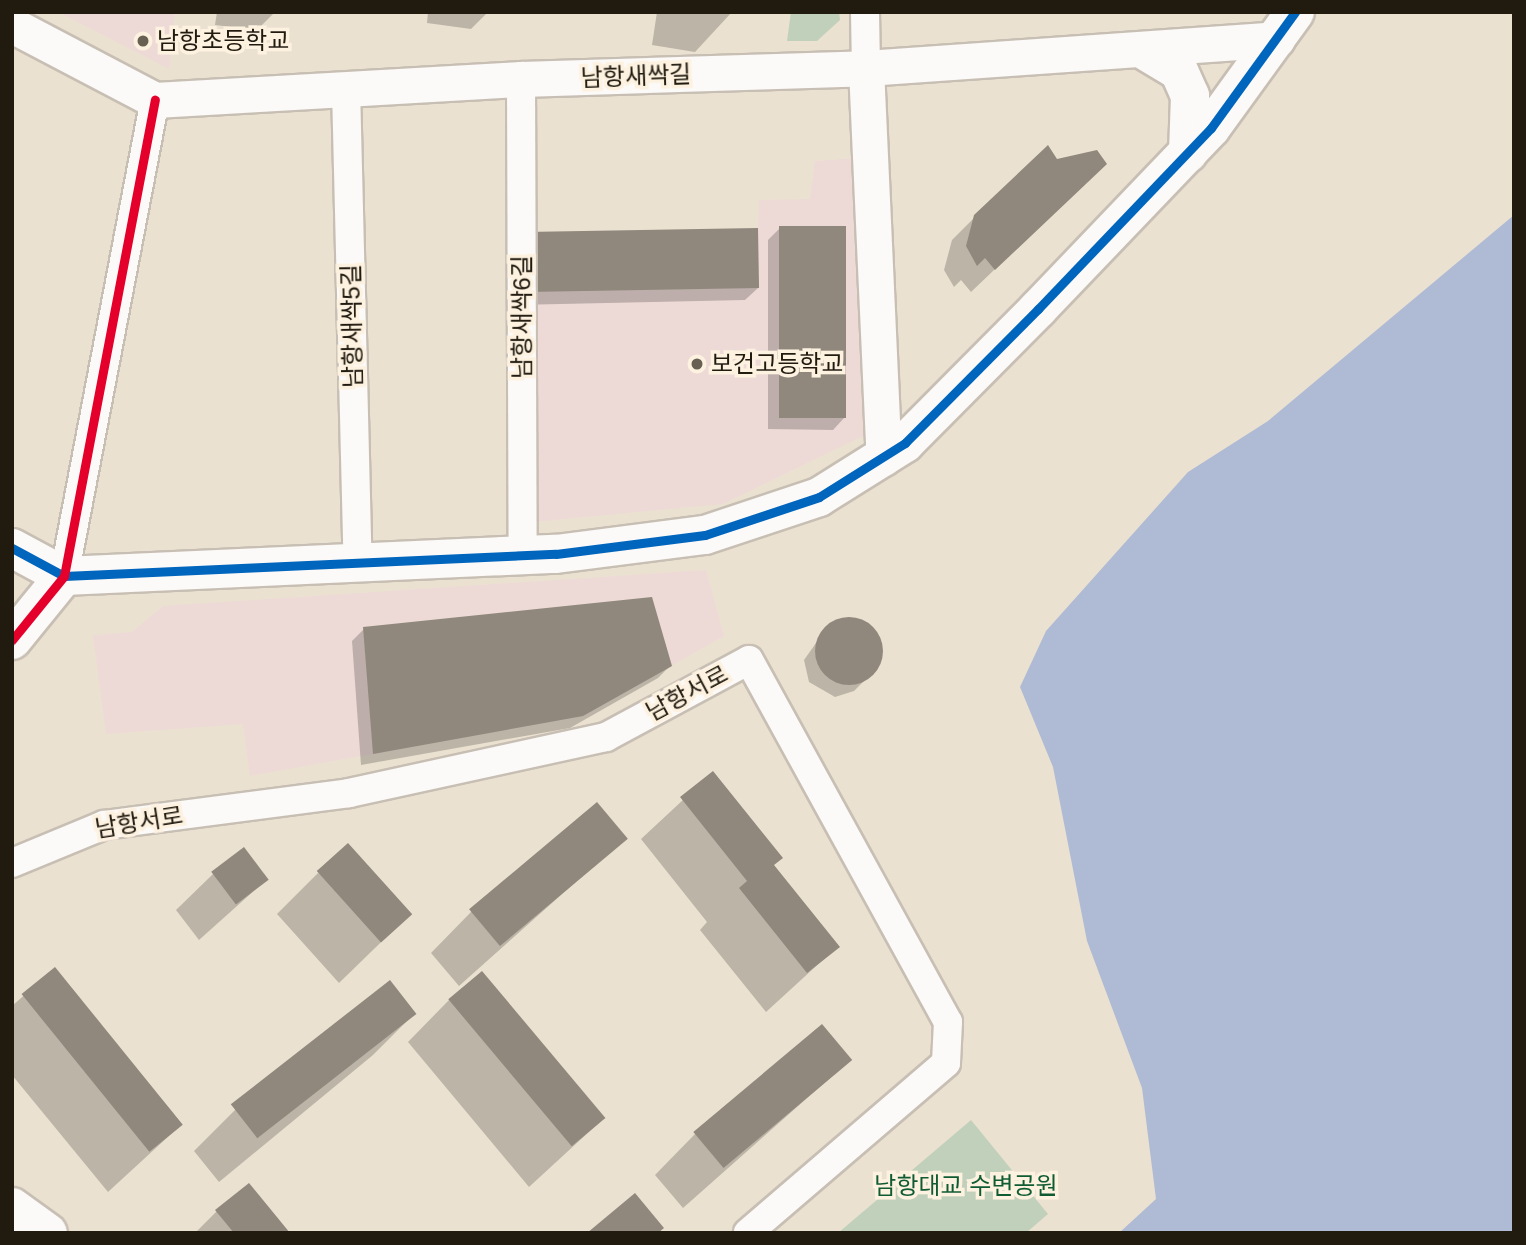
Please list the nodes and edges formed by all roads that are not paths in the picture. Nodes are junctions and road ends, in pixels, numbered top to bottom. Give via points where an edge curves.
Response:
1 (864, 12) edge
2 (12, 25) edge
3 (1286, 26) edge
4 (1147, 51) junction
5 (866, 68) junction
6 (521, 79) junction
7 (346, 88) junction
8 (155, 100) junction
9 (1188, 153) junction
10 (884, 458) junction
11 (12, 548) edge
12 (523, 555) junction
13 (358, 564) junction
14 (64, 576) junction
15 (12, 640) edge
16 (12, 863) edge
17 (12, 1207) edge
18 (47, 1233) edge
19 (748, 1233) edge

1 - 5 street
2 - 8 street
3 - 4 street, 남항새싹길
3 - 9 main road
4 - 5 street, 남항새싹길
4 - 9 main road via 1179,71 1190,96
5 - 6 street, 남항새싹길
5 - 10 street
6 - 7 street, 남항새싹길
6 - 12 street, 남항새싹6길
7 - 8 street, 남항새싹길
7 - 13 street, 남항새싹5길
8 - 14 street
9 - 10 main road via 905,443
10 - 12 main road via 820,497 705,535
11 - 14 main road
12 - 13 main road
13 - 14 main road
14 - 15 main road
16 - 19 street, 남항서로 via 104,825 349,793 606,737 749,660 948,1023 946,1063
17 - 18 main road

